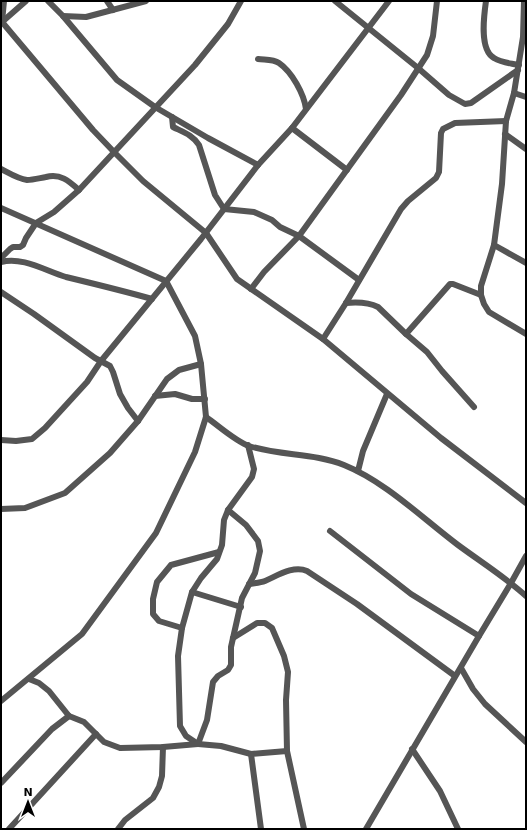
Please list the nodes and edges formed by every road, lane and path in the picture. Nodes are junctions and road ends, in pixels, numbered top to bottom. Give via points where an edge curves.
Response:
1 (4, 1) edge
2 (26, 1) edge
3 (48, 1) edge
4 (107, 1) edge
5 (146, 1) edge
6 (241, 1) edge
7 (335, 1) edge
8 (389, 1) edge
9 (437, 1) edge
10 (486, 1) edge
11 (524, 1) edge
12 (113, 10) junction
13 (2, 13) edge
14 (63, 16) junction
15 (2, 23) edge
16 (367, 28) junction
17 (524, 35) edge
18 (258, 59) dead end
19 (518, 67) junction
20 (418, 68) junction
21 (514, 93) junction
22 (526, 97) edge
23 (155, 107) junction
24 (306, 109) junction
25 (172, 117) junction
26 (506, 121) junction
27 (292, 128) junction
28 (505, 134) junction
29 (526, 149) edge
30 (114, 152) junction
31 (258, 165) junction
32 (1, 169) edge
33 (347, 170) junction
34 (79, 190) junction
35 (1, 208) edge
36 (224, 209) junction
37 (36, 223) junction
38 (206, 233) junction
39 (299, 236) junction
40 (494, 246) junction
41 (1, 258) edge
42 (1, 262) edge
43 (526, 263) edge
44 (359, 280) junction
45 (166, 281) junction
46 (251, 289) junction
47 (1, 292) edge
48 (481, 295) junction
49 (152, 299) junction
50 (346, 303) junction
51 (406, 334) junction
52 (526, 334) edge
53 (323, 340) junction
54 (101, 361) junction
55 (201, 364) junction
56 (387, 394) junction
57 (155, 396) junction
58 (206, 400) junction
59 (474, 406) dead end
60 (206, 417) junction
61 (138, 421) junction
62 (1, 440) edge
63 (248, 445) junction
64 (358, 471) junction
65 (526, 503) edge
66 (1, 509) edge
67 (228, 510) junction
68 (330, 531) dead end
69 (219, 552) junction
70 (526, 556) edge
71 (512, 583) junction
72 (249, 584) junction
73 (192, 592) junction
74 (526, 596) edge
75 (240, 607) junction
76 (182, 628) junction
77 (236, 628) junction
78 (244, 631) junction
79 (479, 636) junction
80 (232, 638) junction
81 (461, 668) junction
82 (455, 676) junction
83 (29, 679) junction
84 (2, 699) edge
85 (69, 716) junction
86 (96, 734) junction
87 (526, 742) edge
88 (198, 744) junction
89 (163, 747) junction
90 (412, 749) junction
91 (287, 751) junction
92 (251, 754) junction
93 (1, 783) edge
94 (9, 829) edge
95 (118, 829) edge
96 (260, 829) edge
97 (304, 829) edge
98 (366, 829) edge
99 (458, 829) edge

1 - 13 street
2 - 15 street
3 - 14 street
4 - 12 street
5 - 12 street
6 - 23 street via 228,24 195,65
7 - 16 street
8 - 16 street
9 - 20 street via 432,42
10 - 19 street via 484,36 488,52 492,58
11 - 17 street
12 - 14 street via 86,17
13 - 15 street
14 - 23 street via 117,80
15 - 30 street
16 - 20 street
16 - 24 street
17 - 19 street
18 - 24 street via 272,60 287,71 304,98
19 - 20 street via 471,103 465,104 448,95
19 - 21 street
20 - 33 street
21 - 22 street
21 - 26 street
23 - 25 street
23 - 30 street
24 - 27 street
25 - 31 street
25 - 36 street via 173,126 189,134 199,145 215,195
26 - 28 street
26 - 44 street via 460,122 443,129 439,172 436,178 401,209
27 - 31 street
27 - 33 street
28 - 29 street
28 - 40 street
30 - 34 street
30 - 38 street via 143,181
31 - 36 street
32 - 34 street via 28,180 54,176 66,178
33 - 39 street
34 - 37 street via 54,212
35 - 37 street
36 - 38 street
36 - 39 street via 254,212
37 - 41 street via 23,245 12,247
37 - 45 street
38 - 45 street
38 - 46 street via 237,279
39 - 44 street
39 - 46 street
40 - 43 street
40 - 48 street
42 - 49 street via 32,264 52,273
44 - 50 street
45 - 49 street
45 - 55 street via 195,336
46 - 53 street
47 - 54 street
48 - 51 street via 450,284
48 - 52 street via 489,312
49 - 54 street
50 - 51 street via 365,303 378,307
50 - 53 street
51 - 59 street via 427,352
53 - 56 street
54 - 61 street via 110,366 120,394
54 - 62 street via 87,382 32,439 16,442
55 - 57 street via 179,370 167,379
55 - 58 street
56 - 64 street via 363,451
56 - 65 street
57 - 58 street via 175,394
57 - 61 street
58 - 60 street
60 - 63 street
60 - 83 street via 195,452 156,533 82,634
61 - 66 street via 110,453 65,493 25,508
63 - 64 street via 281,453 320,458
63 - 67 street via 254,469 252,477
64 - 71 street via 407,504 458,545
67 - 69 street
67 - 72 street via 246,525 258,541 260,551 255,573
68 - 79 street via 411,594
69 - 73 street via 217,560
69 - 76 street via 171,565 157,582 153,614 159,621
70 - 71 street
71 - 74 street
71 - 79 street
72 - 75 street
72 - 82 street via 264,582 279,573 300,569 307,571 357,604
73 - 75 street
73 - 76 street
75 - 77 street
76 - 88 street via 178,656 180,726 186,736
77 - 78 street
77 - 80 street
78 - 80 street
78 - 91 street via 257,623 265,623 272,628 284,656 288,672
79 - 81 street
80 - 88 street via 231,664 228,670 213,682 207,720
81 - 82 street
81 - 87 street via 485,704
82 - 90 street
83 - 84 street
83 - 85 street via 49,691
85 - 86 street via 84,722
85 - 93 street via 52,729
86 - 89 street via 104,742 120,748
86 - 94 street
88 - 89 street
88 - 92 street via 221,746
89 - 95 street via 162,776 153,798 125,820
90 - 98 street
90 - 99 street via 440,791
91 - 92 street
91 - 97 street
92 - 96 street

